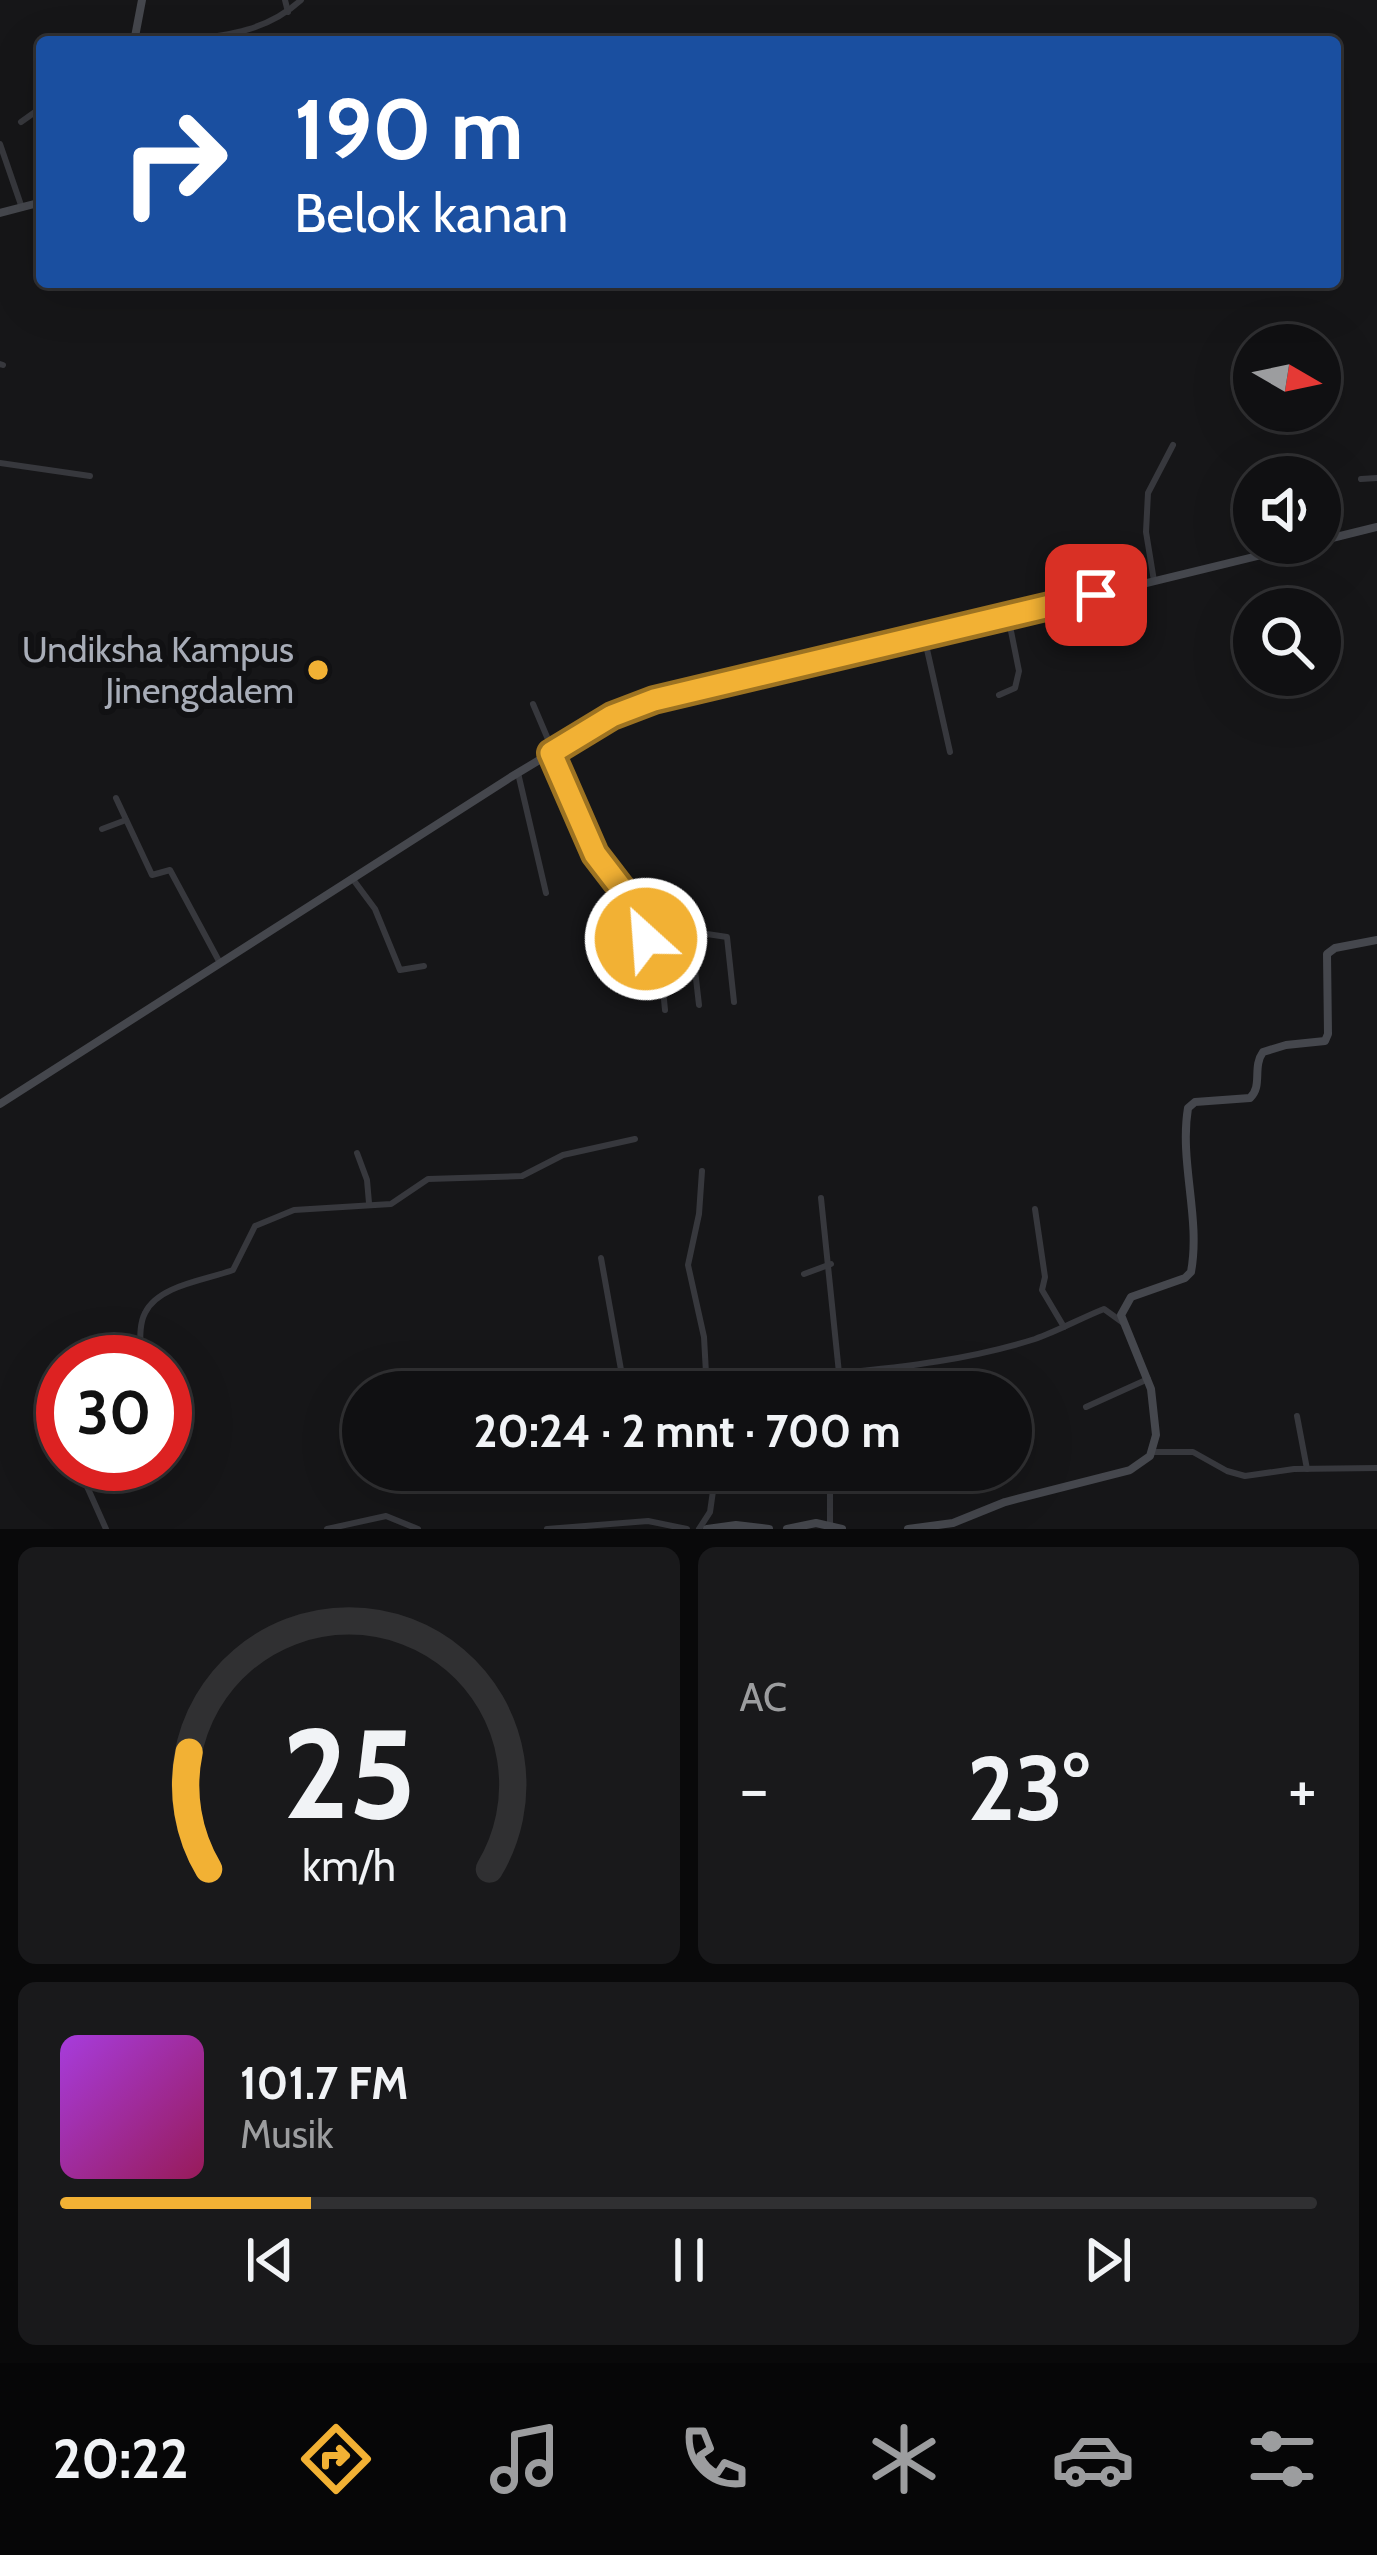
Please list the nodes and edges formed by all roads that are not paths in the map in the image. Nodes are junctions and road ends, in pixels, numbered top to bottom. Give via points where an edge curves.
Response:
1 (142, 0) edge
2 (285, 0) edge
3 (301, 0) edge
4 (288, 12) junction
5 (135, 36) edge
6 (222, 36) edge
7 (36, 112) edge
8 (21, 122) dead end
9 (0, 143) edge
10 (36, 204) edge
11 (22, 208) junction
12 (0, 213) edge
13 (1173, 445) dead end
14 (0, 463) edge
15 (90, 476) dead end
16 (1377, 478) edge
17 (1361, 479) dead end
18 (1377, 527) edge
19 (1341, 536) edge
20 (1233, 561) edge
21 (1154, 580) junction
22 (1008, 616) junction
23 (925, 636) junction
24 (999, 695) dead end
25 (533, 704) dead end
26 (552, 752) junction
27 (950, 752) dead end
28 (518, 772) junction
29 (116, 798) dead end
30 (126, 820) junction
31 (102, 829) dead end
32 (352, 878) junction
33 (546, 893) dead end
34 (691, 934) junction
35 (658, 938) junction
36 (1377, 940) edge
37 (220, 962) junction
38 (424, 965) dead end
39 (734, 1002) dead end
40 (699, 1005) dead end
41 (665, 1010) dead end
42 (0, 1104) edge
43 (635, 1139) dead end
44 (357, 1153) dead end
45 (702, 1172) dead end
46 (821, 1198) dead end
47 (370, 1203) junction
48 (1035, 1209) dead end
49 (601, 1258) dead end
50 (830, 1264) junction
51 (804, 1274) dead end
52 (1123, 1322) junction
53 (1064, 1327) junction
54 (141, 1335) edge
55 (888, 1369) joint
56 (621, 1371) edge
57 (706, 1371) edge
58 (839, 1371) edge
59 (864, 1371) edge
60 (1148, 1379) junction
61 (1085, 1407) dead end
62 (1297, 1416) dead end
63 (1153, 1452) junction
64 (1377, 1468) edge
65 (1307, 1469) junction
66 (89, 1491) edge
67 (713, 1491) edge
68 (830, 1491) edge
69 (830, 1525) junction
70 (106, 1529) edge
71 (327, 1529) edge
72 (418, 1529) edge
73 (547, 1529) edge
74 (687, 1529) edge
75 (703, 1529) edge
76 (769, 1529) edge
77 (787, 1529) edge
78 (842, 1529) edge
79 (908, 1529) edge

1 - 5 street
2 - 4 street
3 - 4 street
4 - 6 street
7 - 8 street
9 - 11 street
10 - 11 street
11 - 12 street
13 - 21 street via 1148,493
14 - 15 street
16 - 17 street
18 - 19 street
20 - 21 street
21 - 22 street
22 - 23 street
22 - 24 street via 1019,677
23 - 26 street via 631,708
23 - 27 street
25 - 26 street
26 - 28 street
26 - 35 street via 595,854 628,897 637,932
28 - 32 street
28 - 33 street
29 - 30 street
30 - 31 street
30 - 37 street via 153,876 170,870
32 - 37 street
32 - 38 street via 375,909 400,970
34 - 35 street
34 - 39 street via 727,937
34 - 40 street
35 - 41 street
36 - 52 street via 1327,953 1325,1041 1263,1052 1250,1098 1189,1106 1191,1272 1131,1297
37 - 42 street
43 - 47 street via 563,1155 518,1177 422,1180 394,1204
44 - 47 street
45 - 57 street via 687,1263
46 - 50 street
47 - 54 street via 294,1210 255,1226 233,1270 147,1308
48 - 53 street via 1042,1290
49 - 56 street
50 - 51 street
50 - 58 street
52 - 53 street via 1104,1309
52 - 60 street
53 - 55 street
55 - 59 street
60 - 61 street
60 - 63 street
62 - 65 street
63 - 65 street via 1193,1451 1245,1476
63 - 79 street via 1130,1471
64 - 65 street
66 - 70 street
67 - 75 street
68 - 69 street
69 - 77 street
69 - 78 street
71 - 72 street via 386,1516
73 - 74 street via 648,1521
75 - 76 street

